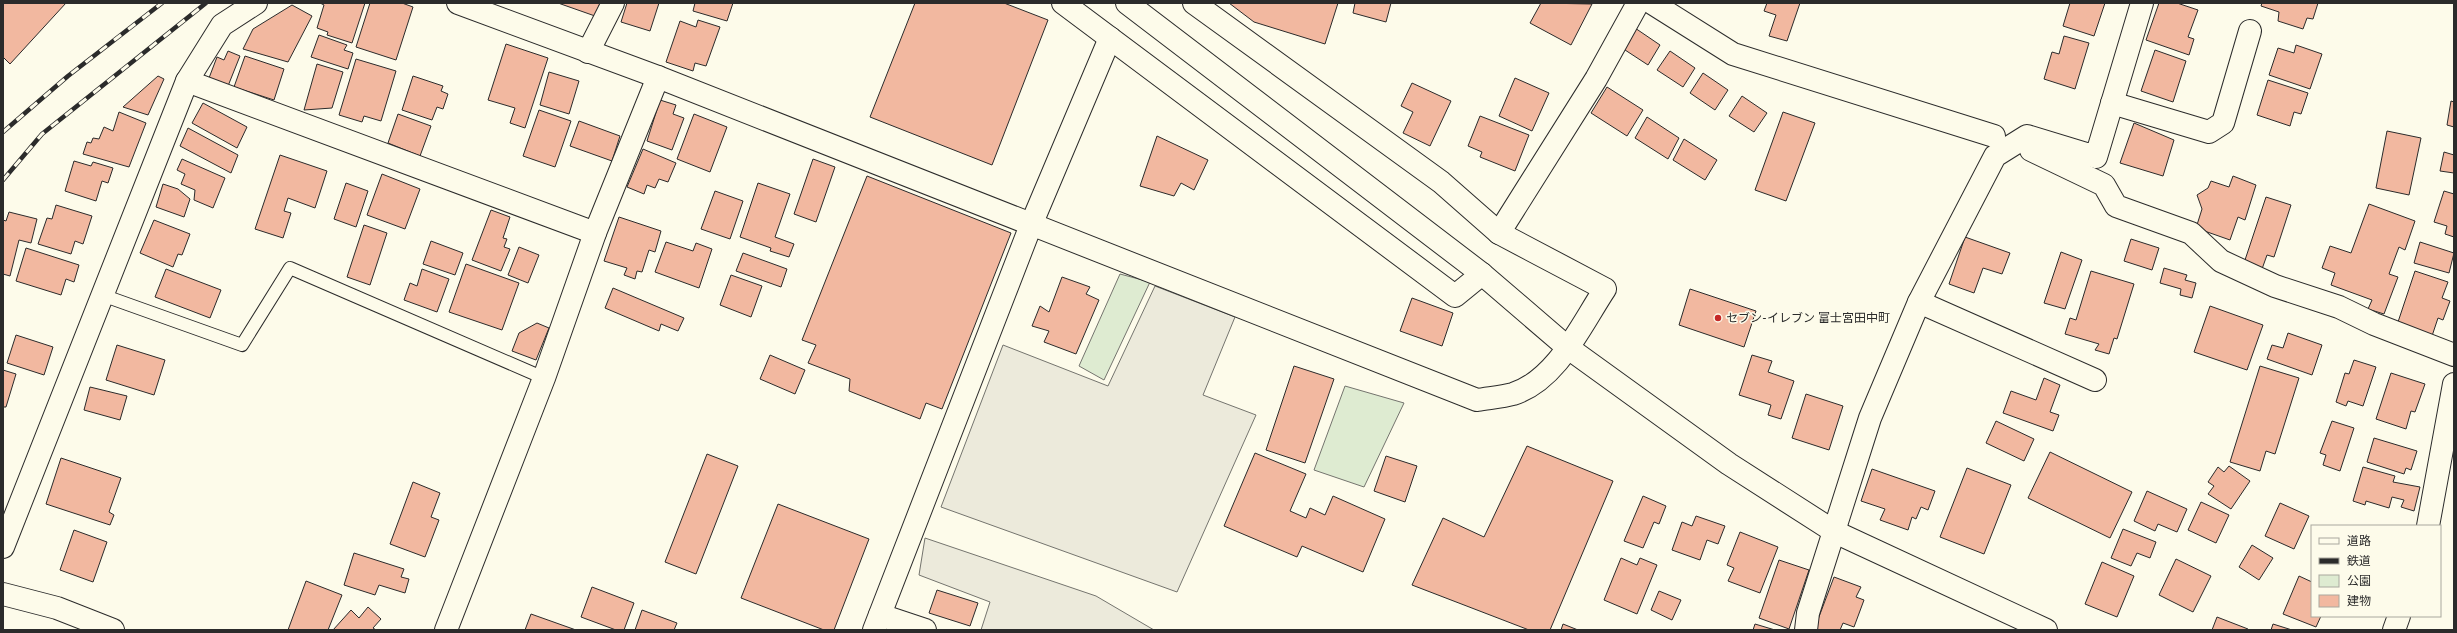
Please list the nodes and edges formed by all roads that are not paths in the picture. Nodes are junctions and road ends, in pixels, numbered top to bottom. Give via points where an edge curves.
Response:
1 (256, 3) edge
2 (458, 3) edge
3 (613, 3) edge
4 (1063, 3) edge
5 (1127, 3) edge
6 (1194, 3) edge
7 (1638, 3) edge
8 (1652, 3) edge
9 (2142, 3) edge
10 (2250, 31) dead end
11 (1110, 38) junction
12 (588, 52) junction
13 (658, 77) junction
14 (187, 81) junction
15 (2112, 103) junction
16 (1994, 136) dead end
17 (2031, 150) dead end
18 (1031, 225) junction
19 (595, 233) junction
20 (1500, 233) junction
21 (1482, 274) junction
22 (102, 295) junction
23 (1919, 302) junction
24 (1567, 347) junction
25 (2454, 355) edge
26 (544, 378) junction
27 (2095, 380) dead end
28 (2454, 384) edge
29 (2428, 525) edge
30 (1835, 532) junction
31 (3, 547) edge
32 (3, 594) edge
33 (2399, 617) edge
34 (877, 622) edge
35 (114, 630) edge
36 (446, 630) edge
37 (925, 630) edge
38 (1806, 630) edge
39 (2046, 630) edge
40 (2394, 630) edge

1 - 14 street via 222,25
2 - 12 street
3 - 12 street
4 - 11 street
5 - 21 street
6 - 20 street via 1441,182
7 - 20 street via 1596,79
8 - 16 street via 1733,54
9 - 15 street
10 - 15 street via 2223,123 2209,132
11 - 18 street
11 - 21 street via 1455,296
12 - 13 street
13 - 18 street
13 - 19 street
14 - 19 street
14 - 22 street
15 - 23 street via 2096,156 2027,136 1996,156
17 - 25 street via 2104,184 2116,206 2191,233 2221,261 2275,286 2339,307 2374,324
18 - 24 street via 1476,400 1514,394 1545,376
18 - 34 street
19 - 26 street
20 - 24 street via 1605,289
21 - 24 street
22 - 26 lane via 242,345 290,268
22 - 31 street
23 - 27 street
23 - 30 street via 1870,418
24 - 30 street via 1730,464
26 - 36 street
28 - 29 street
30 - 38 street via 1808,613
30 - 39 street
32 - 35 street via 57,608
33 - 40 street
34 - 37 street

